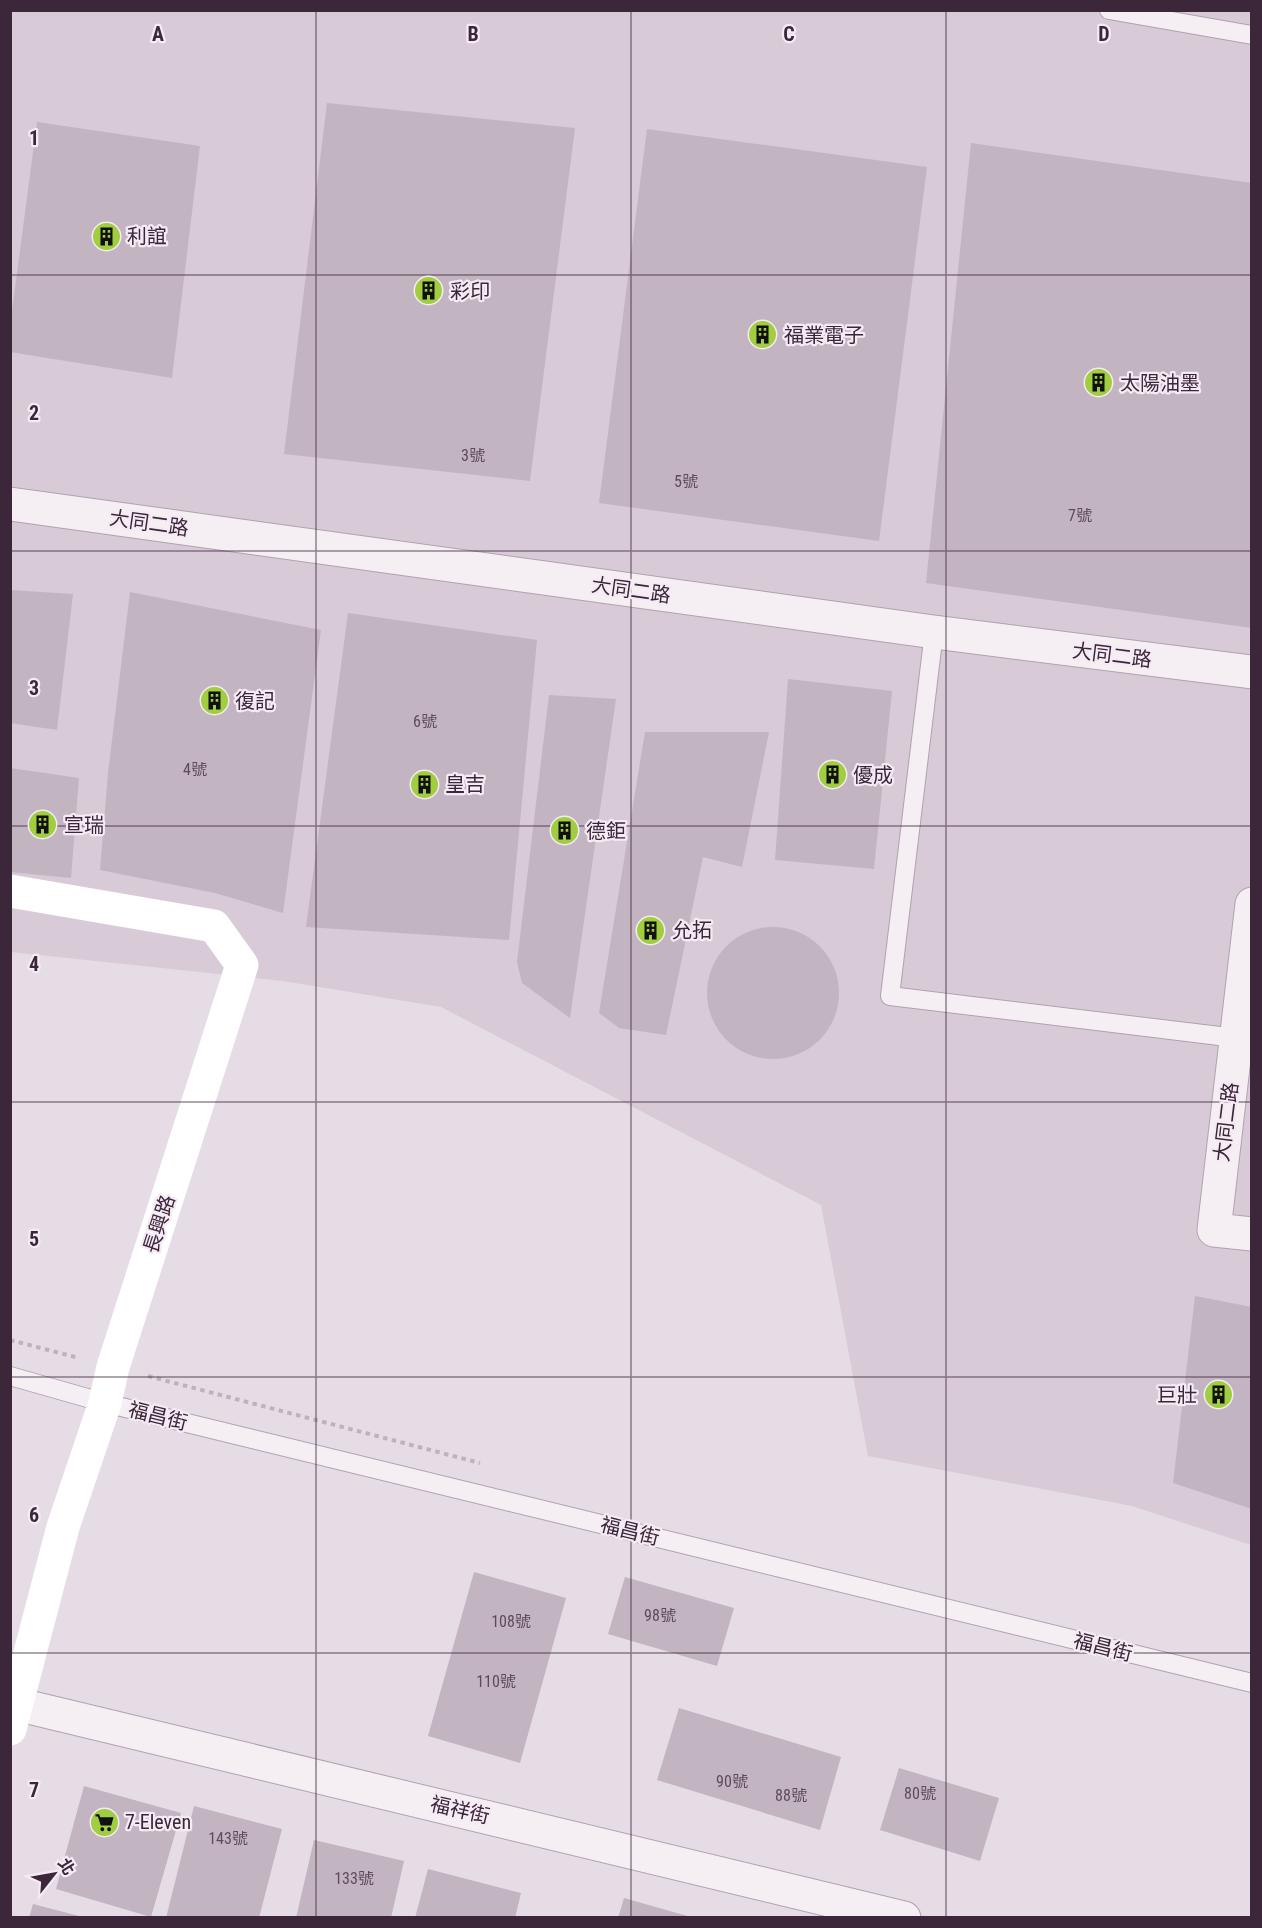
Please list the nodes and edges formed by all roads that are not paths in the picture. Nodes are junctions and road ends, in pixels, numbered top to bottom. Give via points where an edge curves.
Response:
1 (1109, 10) edge
2 (1251, 35) edge
3 (10, 504) edge
4 (934, 632) junction
5 (1251, 672) edge
6 (10, 891) edge
7 (1251, 904) edge
8 (1236, 1038) junction
9 (1251, 1234) edge
10 (10, 1376) edge
11 (105, 1403) junction
12 (1251, 1683) edge
13 (13, 1716) edge
14 (814, 1907) edge
15 (904, 1917) edge

1 - 2 lane
3 - 4 street, 大同二路
4 - 5 street, 大同二路
4 - 8 lane via 890,996
6 - 11 street, 長興路 via 214,926 242,965 113,1367
7 - 8 street, 大同二路
8 - 9 street, 大同二路 via 1214,1230
10 - 11 lane, 福昌街
11 - 12 lane, 福昌街
11 - 13 street, 長興路 via 63,1527
13 - 14 street, 福祥街
14 - 15 street, 福祥街

